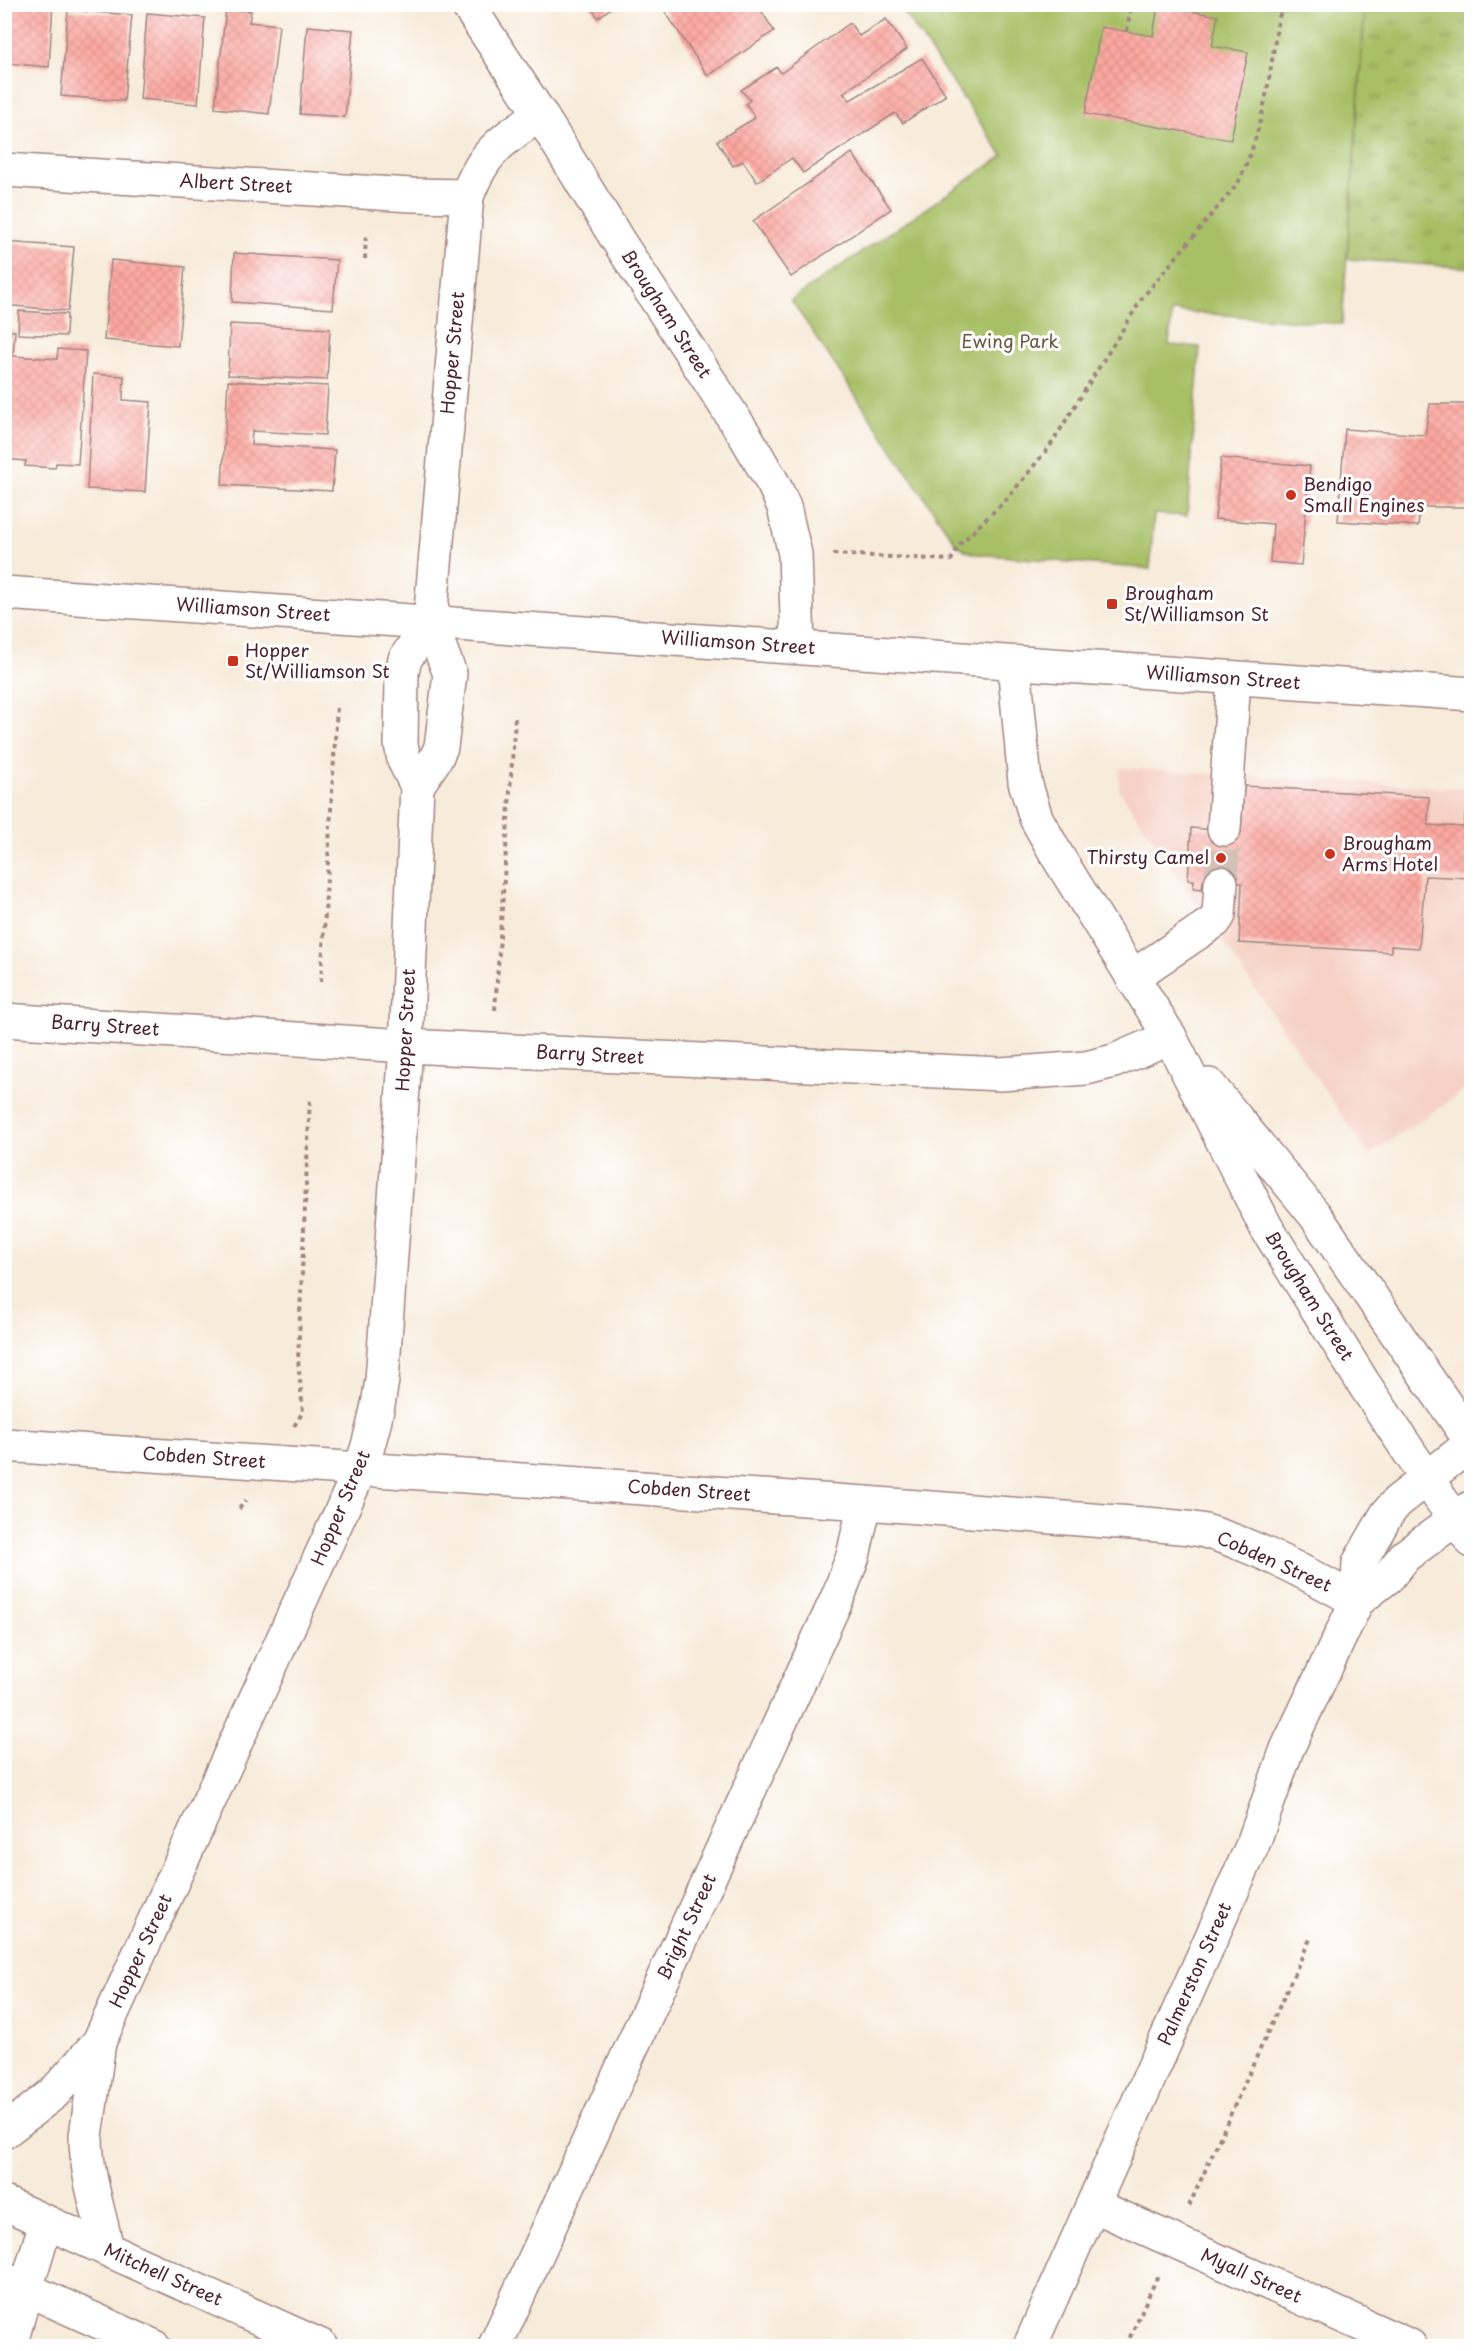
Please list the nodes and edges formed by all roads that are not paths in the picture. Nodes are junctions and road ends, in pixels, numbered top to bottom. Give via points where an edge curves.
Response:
1 (467, 4) edge
2 (540, 114) junction
3 (4, 170) edge
4 (467, 196) junction
5 (4, 593) edge
6 (430, 622) junction
7 (798, 646) junction
8 (1014, 664) junction
9 (1234, 678) junction
10 (1472, 694) edge
11 (417, 786) junction
12 (1224, 829) tunnel mouth
13 (1221, 883) tunnel mouth
14 (1132, 976) junction
15 (4, 1020) edge
16 (1170, 1037) junction
17 (406, 1046) junction
18 (1472, 1443) edge
19 (4, 1445) edge
20 (361, 1468) junction
21 (1426, 1477) junction
22 (865, 1503) junction
23 (1466, 1523) edge
24 (1357, 1600) junction
25 (99, 2042) junction
26 (4, 2132) edge
27 (4, 2203) edge
28 (1093, 2205) junction
29 (46, 2222) junction
30 (107, 2249) junction
31 (15, 2284) edge
32 (10, 2346) edge
33 (153, 2346) edge
34 (321, 2346) edge
35 (495, 2346) edge
36 (1030, 2346) edge
37 (1410, 2346) edge

1 - 2 street, Brougham Street
2 - 4 street, Hopper Street via 487,156
2 - 7 street, Brougham Street via 774,485 787,517 795,554
3 - 4 street, Albert Street
4 - 6 street, Hopper Street
5 - 6 street, Williamson Street
6 - 7 street, Williamson Street
6 - 11 street, Hopper Street via 450,674 441,747
6 - 11 street, Hopper Street via 405,659 402,672 400,744
7 - 8 street, Williamson Street
8 - 9 street, Williamson Street
8 - 14 street, Brougham Street via 1025,782 1036,818
9 - 10 street, Williamson Street
9 - 12 street
11 - 17 street, Hopper Street
13 - 14 street via 1219,915 1215,921
14 - 16 street, Brougham Street
15 - 17 street, Barry Street
16 - 17 street, Barry Street via 1114,1061 1086,1068 1001,1074
16 - 18 street, Brougham Street via 1315,1215
16 - 21 street, Brougham Street via 1266,1227
17 - 20 street, Hopper Street via 382,1380 379,1407
18 - 21 street, Palmerston Street
19 - 20 street, Cobden Street
20 - 22 street, Cobden Street
20 - 25 street, Hopper Street
21 - 23 street, Brougham Street
21 - 24 street, Palmerston Street via 1388,1514 1359,1563
22 - 24 street, Cobden Street via 1202,1530 1250,1547
22 - 35 street, Bright Street via 853,1556 839,1594
23 - 24 street, Palmerston Street via 1405,1556 1388,1577
24 - 28 street, Palmerston Street via 1287,1749 1254,1844
25 - 26 street, Hopper Street via 54,2092
25 - 30 street, Hopper Street via 86,2151
27 - 29 street, Mitchell Street
28 - 36 street, Palmerston Street
28 - 37 street, Myall Street
29 - 30 street, Mitchell Street
29 - 31 street
30 - 34 street, Mitchell Street
31 - 32 street
31 - 33 street

